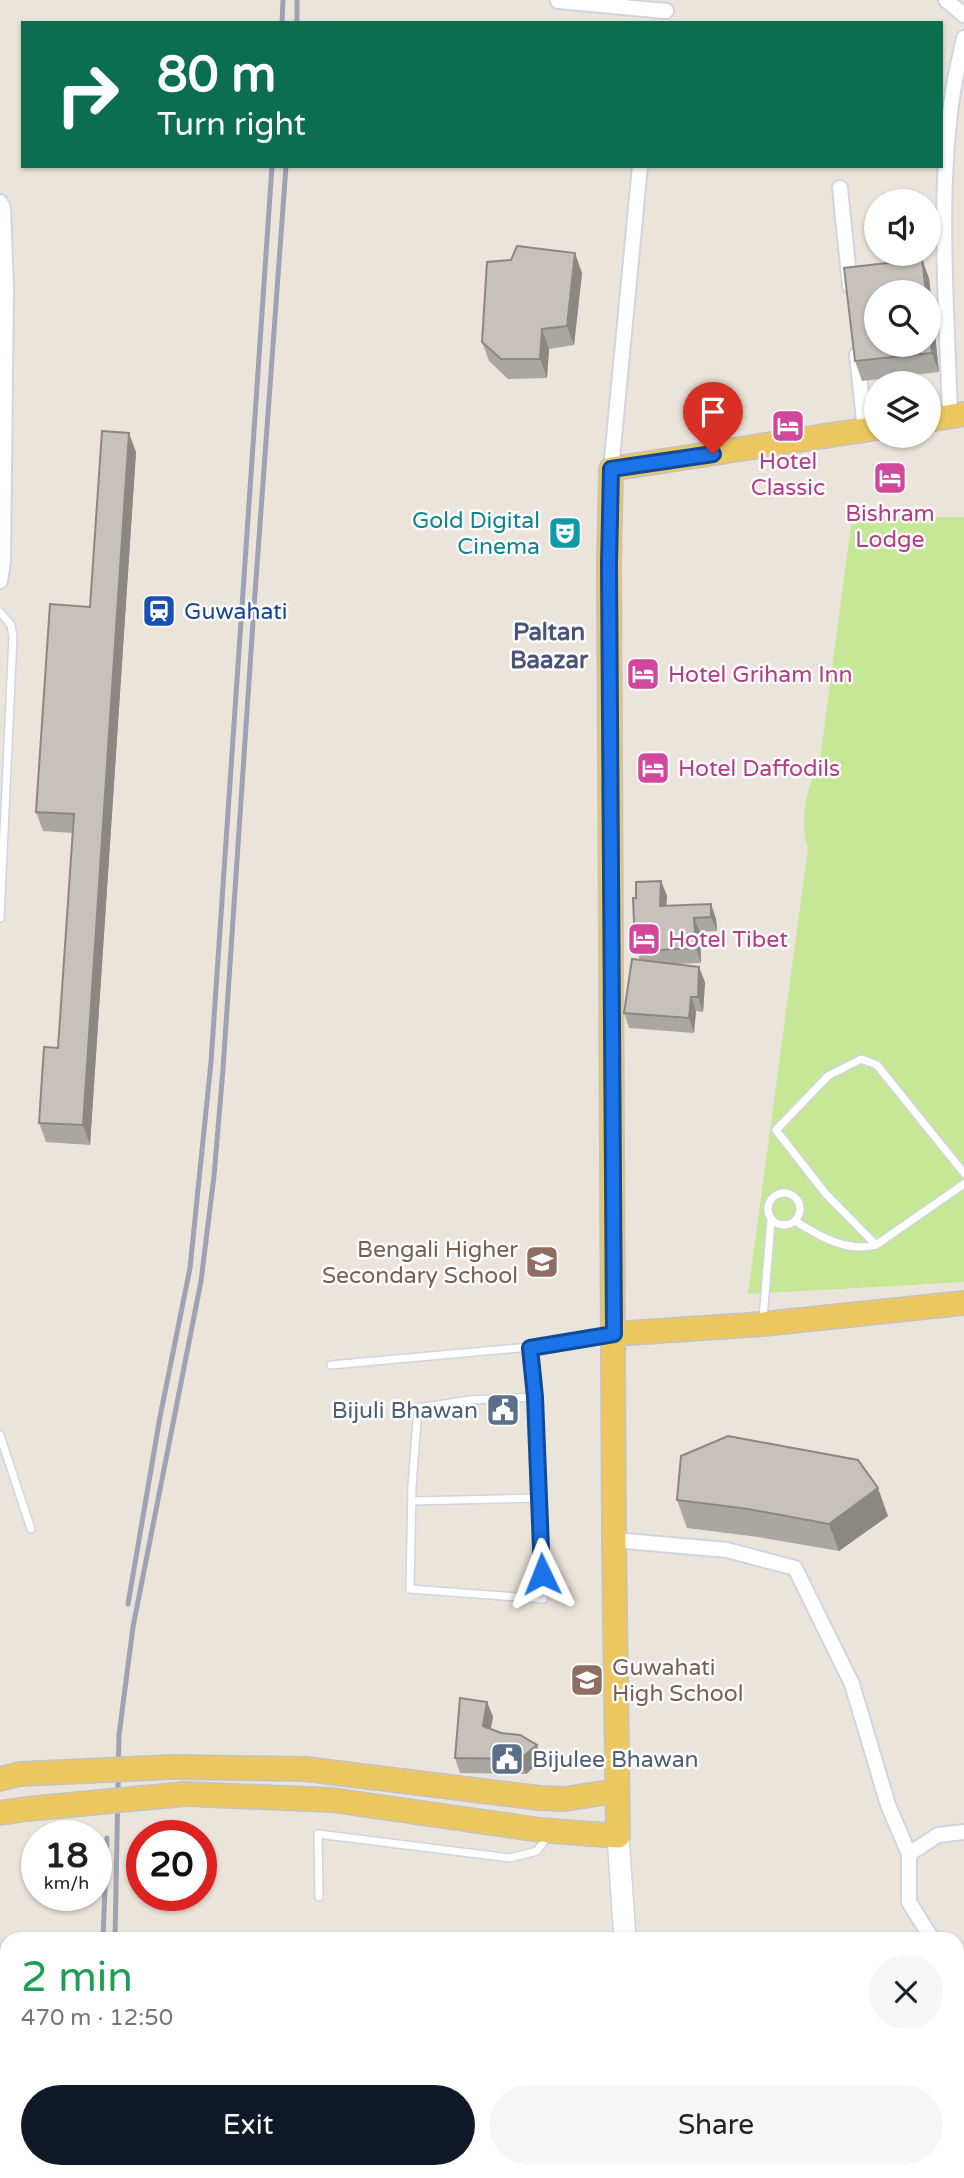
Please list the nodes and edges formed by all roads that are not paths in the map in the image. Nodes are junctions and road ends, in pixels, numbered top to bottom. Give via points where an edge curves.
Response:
1 (946, 0) edge
2 (558, 1) edge
3 (666, 11) edge
4 (964, 15) edge
5 (964, 38) edge
6 (640, 168) edge
7 (840, 188) dead end
8 (0, 202) edge
9 (2, 256) edge
10 (851, 296) edge
11 (856, 336) edge
12 (2, 347) edge
13 (864, 386) edge
14 (948, 416) edge
15 (864, 430) edge
16 (611, 469) junction
17 (0, 581) edge
18 (0, 612) edge
19 (0, 918) edge
20 (964, 1173) edge
21 (964, 1184) edge
22 (771, 1220) junction
23 (795, 1221) junction
24 (876, 1245) junction
25 (964, 1303) edge
26 (763, 1324) junction
27 (614, 1334) junction
28 (530, 1348) junction
29 (331, 1365) dead end
30 (535, 1397) junction
31 (0, 1436) edge
32 (539, 1498) junction
33 (412, 1501) junction
34 (31, 1529) dead end
35 (614, 1540) junction
36 (0, 1779) edge
37 (617, 1791) junction
38 (0, 1813) edge
39 (546, 1831) junction
40 (964, 1832) edge
41 (618, 1836) junction
42 (909, 1854) junction
43 (319, 1897) dead end
44 (625, 1932) edge
45 (928, 1932) edge

1 - 4 street
2 - 3 street
5 - 14 street via 953,92 946,178
6 - 16 street
7 - 10 street
8 - 9 street
9 - 12 street
11 - 13 street
12 - 17 street via 4,562
15 - 16 main road
16 - 27 main road
18 - 19 lane via 11,625 13,637
20 - 24 lane via 877,1065 862,1059 828,1076 776,1130 825,1193
21 - 24 lane
22 - 23 lane via 783,1225
22 - 23 lane via 769,1201 785,1192 800,1203
22 - 26 lane
23 - 24 lane via 823,1238 863,1248
25 - 26 main road
26 - 27 main road
27 - 28 lane
27 - 35 main road
28 - 29 lane
28 - 30 lane
30 - 32 lane
30 - 33 lane via 418,1408
31 - 34 lane
32 - 33 lane
32 - 33 lane via 543,1599 410,1589
35 - 37 main road
35 - 42 street via 727,1550 794,1568 852,1684 888,1805
36 - 37 main road, bridge via 20,1774 172,1767 305,1769 540,1798
37 - 41 main road
38 - 39 main road, bridge via 184,1794 332,1800
39 - 41 main road
39 - 43 lane via 537,1851 510,1858 318,1835
40 - 42 street via 938,1835
41 - 44 street
42 - 45 street via 909,1902

